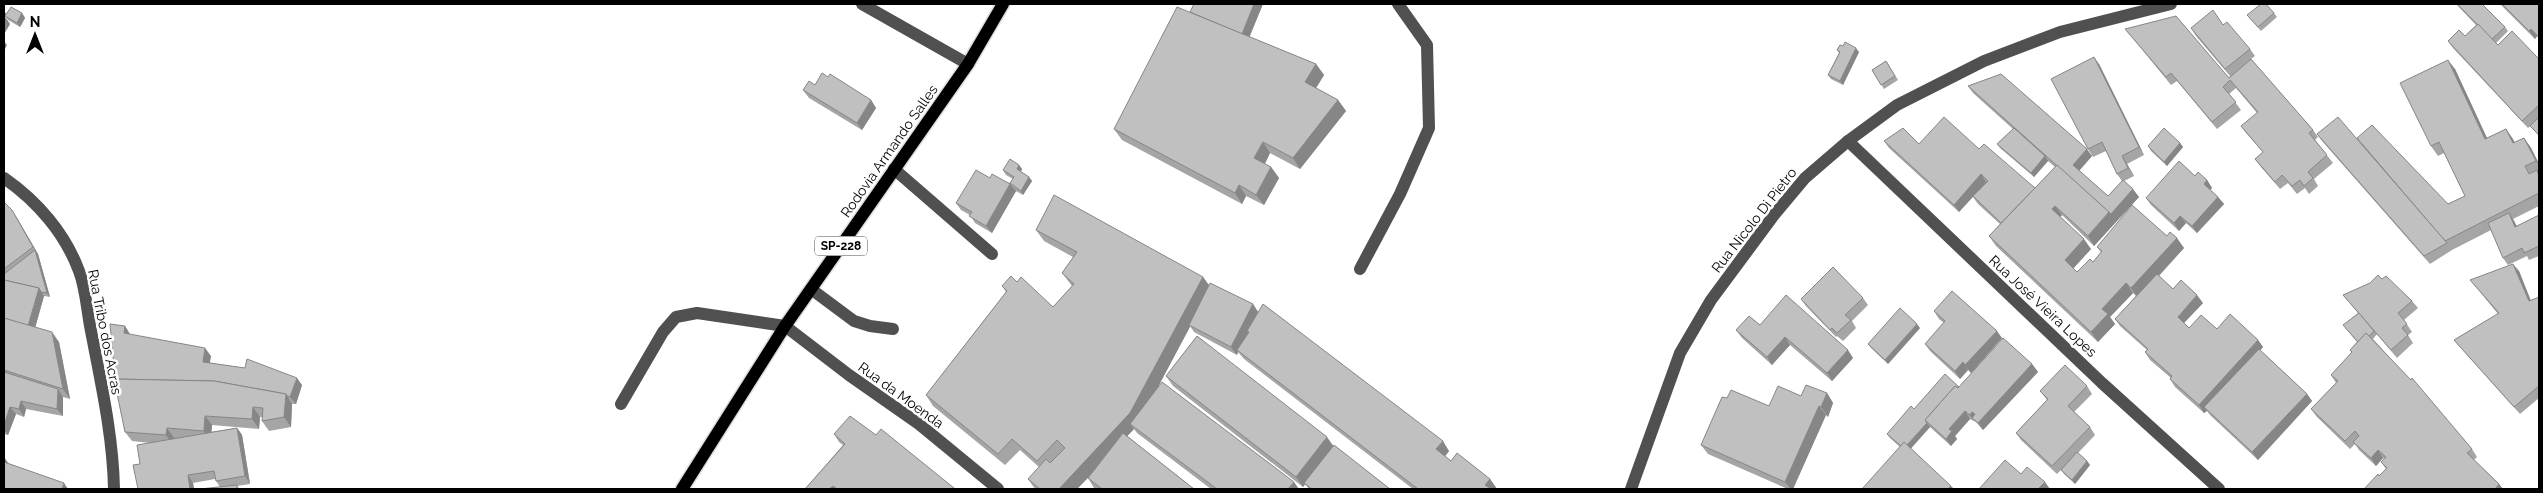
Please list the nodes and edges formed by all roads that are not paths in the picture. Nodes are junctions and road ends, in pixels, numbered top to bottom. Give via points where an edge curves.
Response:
1 (862, 4) edge
2 (1003, 4) edge
3 (1398, 4) edge
4 (2171, 4) edge
5 (968, 64) junction
6 (1848, 141) junction
7 (894, 169) junction
8 (4, 178) edge
9 (992, 254) dead end
10 (1360, 269) dead end
11 (811, 289) junction
12 (785, 326) junction
13 (893, 329) dead end
14 (621, 404) dead end
15 (114, 489) edge
16 (682, 489) edge
17 (998, 489) edge
18 (1631, 489) edge
19 (2219, 489) edge

1 - 5 street
2 - 5 main road, Rodovia Armando Salles / SP-228
3 - 10 street via 1427,45 1429,128 1400,194
4 - 6 street, Rua Nicolo Di Pietro via 2060,32 1984,61 1897,105
5 - 7 main road, Rodovia Armando Salles / SP-228
6 - 18 street, Rua Nicolo Di Pietro via 1804,178 1711,300 1680,353
6 - 19 street, Rua José Vieira Lopes via 2102,383
7 - 9 street
7 - 11 main road, Rodovia Armando Salles / SP-228
8 - 15 street, Rua Tribo dos Acras via 24,192 57,228 80,271 114,468
11 - 12 main road, Rodovia Armando Salles / SP-228
11 - 13 street via 854,321
12 - 14 street via 697,313 676,317 663,332
12 - 16 main road, Rodovia Armando Salles / SP-228
12 - 17 street, Rua da Moenda via 918,424

